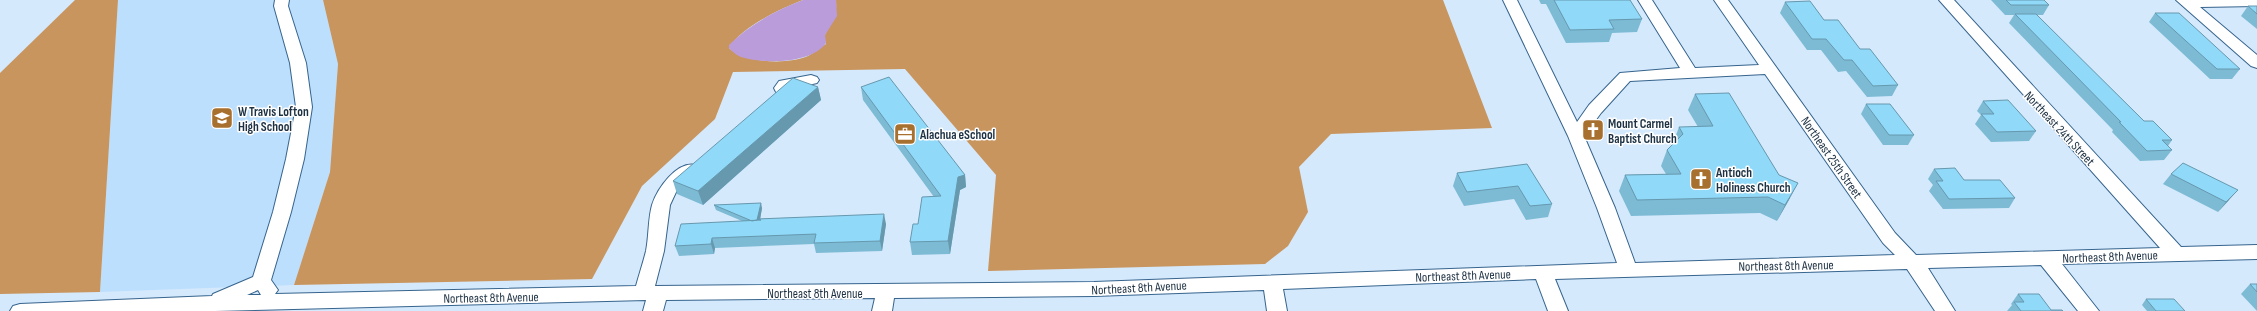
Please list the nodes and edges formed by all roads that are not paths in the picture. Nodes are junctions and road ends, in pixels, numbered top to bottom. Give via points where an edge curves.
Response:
1 (282, 0) edge
2 (1510, 0) edge
3 (1645, 0) edge
4 (1721, 0) edge
5 (1946, 0) edge
6 (2185, 1) edge
7 (2257, 2) edge
8 (2257, 63) edge
9 (1769, 69) junction
10 (1690, 72) junction
11 (811, 80) dead end
12 (768, 100) edge
13 (1576, 136) junction
14 (705, 156) edge
15 (2257, 252) edge
16 (2176, 254) junction
17 (2046, 258) junction
18 (1914, 262) junction
19 (1628, 269) junction
20 (1543, 272) junction
21 (1272, 281) junction
22 (261, 282) junction
23 (886, 292) junction
24 (651, 299) edge
25 (282, 301) junction
26 (208, 304) junction
27 (20, 311) edge
28 (882, 311) edge
29 (1278, 311) edge
30 (1558, 311) edge
31 (1945, 311) edge
32 (2089, 311) edge

1 - 22 street via 281,6 298,63 304,107 290,182
2 - 13 street
3 - 10 street
4 - 9 street, Northeast 25th Street
5 - 16 street, Northeast 24th Street
6 - 7 street
6 - 8 street
9 - 10 street
9 - 18 street, Northeast 25th Street via 1889,238
10 - 13 street via 1626,76 1595,109
11 - 12 street via 785,85
13 - 19 street
14 - 24 street via 670,187 662,205
15 - 16 street, Northeast 8th Avenue
16 - 17 street, Northeast 8th Avenue
17 - 18 street, Northeast 8th Avenue
17 - 32 street
18 - 19 street, Northeast 8th Avenue
18 - 31 street, Northeast 25th Street via 1937,294
19 - 20 street, Northeast 8th Avenue
20 - 21 street, Northeast 8th Avenue
20 - 30 street
21 - 23 street, Northeast 8th Avenue via 1094,290
21 - 29 street
22 - 25 street via 271,294
22 - 26 street
23 - 24 street, Northeast 8th Avenue
23 - 28 street
24 - 25 street, Northeast 8th Avenue
25 - 26 street, Northeast 8th Avenue
26 - 27 street, Northeast 8th Avenue

